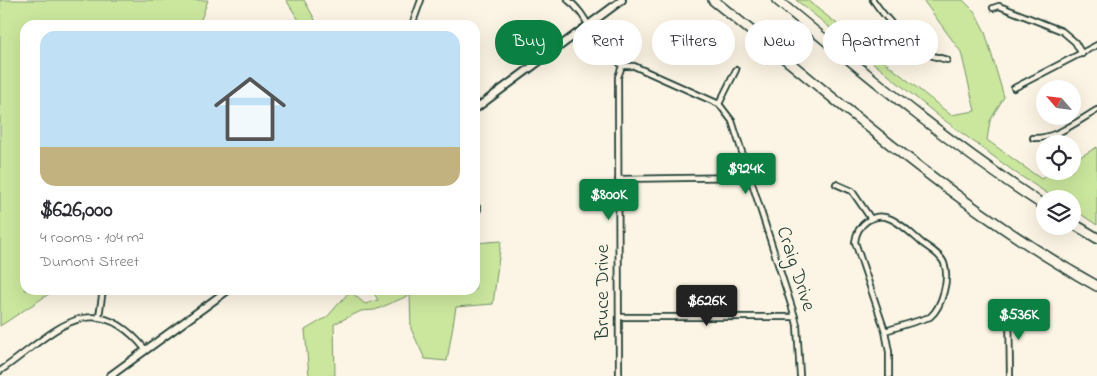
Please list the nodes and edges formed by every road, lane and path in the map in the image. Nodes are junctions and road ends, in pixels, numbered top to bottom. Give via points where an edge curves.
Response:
1 (421, 0) edge
2 (568, 0) edge
3 (622, 0) edge
4 (713, 0) edge
5 (777, 0) edge
6 (873, 0) edge
7 (993, 8) dead end
8 (414, 20) edge
9 (584, 20) edge
10 (595, 20) edge
11 (573, 36) edge
12 (1097, 45) edge
13 (1082, 54) junction
14 (947, 60) dead end
15 (622, 66) joint
16 (736, 70) dead end
17 (1014, 88) dead end
18 (719, 104) junction
19 (480, 105) edge
20 (1097, 110) edge
21 (1033, 138) dead end
22 (750, 177) junction
23 (618, 179) junction
24 (836, 184) dead end
25 (1036, 200) edge
26 (871, 219) junction
27 (1081, 228) edge
28 (1097, 238) edge
29 (1097, 286) edge
30 (102, 295) edge
31 (221, 295) edge
32 (1009, 306) dead end
33 (99, 316) junction
34 (619, 317) junction
35 (795, 317) junction
36 (885, 331) junction
37 (145, 349) junction
38 (0, 371) edge
39 (110, 376) edge
40 (619, 376) edge
41 (800, 376) edge
42 (889, 376) edge
43 (1010, 376) edge

1 - 8 street
2 - 9 street
3 - 10 main road
4 - 29 highway via 932,179
5 - 25 highway via 941,133
6 - 14 street via 902,34 929,55
7 - 13 street via 999,6 1062,31 1075,42
11 - 19 main road
12 - 13 street
13 - 17 street
15 - 18 street via 634,66
15 - 23 street, Bruce Drive via 618,77
16 - 18 street
18 - 22 street, Craig Drive via 732,121
20 - 21 street via 1051,136
22 - 23 street
22 - 35 street, Craig Drive
23 - 34 street, Bruce Drive
24 - 26 street via 852,191
26 - 36 street via 859,229 855,242
26 - 36 street via 884,218 896,223 944,261 947,274 935,312 924,319
27 - 28 highway
30 - 33 street
31 - 37 main road
32 - 43 street
33 - 37 street via 134,335
33 - 38 street via 70,321
34 - 35 street
34 - 40 street, Bruce Drive
35 - 41 street, Craig Drive
36 - 42 street
37 - 39 main road

